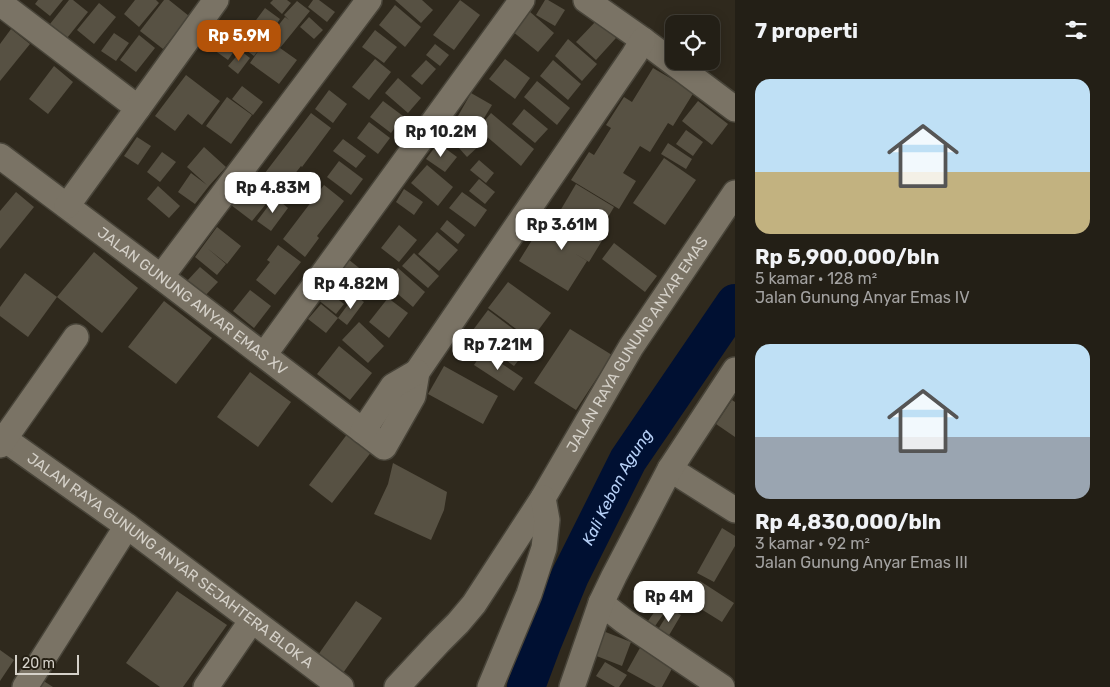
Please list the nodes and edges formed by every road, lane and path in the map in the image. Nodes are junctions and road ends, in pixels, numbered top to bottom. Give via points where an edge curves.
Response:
1 (369, 0) edge
2 (522, 0) edge
3 (586, 0) edge
4 (0, 3) edge
5 (207, 3) edge
6 (643, 40) junction
7 (138, 108) junction
8 (735, 109) edge
9 (0, 156) edge
10 (735, 193) edge
11 (67, 206) junction
12 (161, 277) junction
13 (76, 336) dead end
14 (264, 355) junction
15 (735, 370) edge
16 (416, 372) junction
17 (363, 431) junction
18 (1, 440) edge
19 (670, 469) junction
20 (543, 498) junction
21 (735, 510) edge
22 (127, 526) junction
23 (601, 603) junction
24 (252, 620) junction
25 (26, 687) edge
26 (206, 687) edge
27 (341, 687) edge
28 (397, 687) edge
29 (490, 687) edge
30 (572, 687) edge
31 (722, 687) edge

1 - 12 street
2 - 14 street
3 - 6 street
4 - 7 street
5 - 7 street
6 - 8 street
6 - 16 street
7 - 11 street
9 - 11 street, JALAN GUNUNG ANYAR EMAS XV
10 - 20 street, JALAN RAYA GUNUNG ANYAR EMAS via 631,346
11 - 12 street, JALAN GUNUNG ANYAR EMAS XV
12 - 14 street, JALAN GUNUNG ANYAR EMAS XV
13 - 18 street
14 - 17 street, JALAN GUNUNG ANYAR EMAS XV
15 - 19 street
16 - 17 street via 394,386
16 - 17 street, JALAN GUNUNG ANYAR EMAS XV via 413,396 384,448
18 - 22 street, JALAN RAYA GUNUNG ANYAR SEJAHTERA BLOK A
19 - 21 street
19 - 23 street
20 - 28 street, JALAN RAYA GUNUNG ANYAR EMAS via 474,604
20 - 29 street via 547,520 544,548 529,594
22 - 24 street, JALAN RAYA GUNUNG ANYAR SEJAHTERA BLOK A
22 - 25 street
23 - 30 street
23 - 31 street
24 - 26 street
24 - 27 street, JALAN RAYA GUNUNG ANYAR SEJAHTERA BLOK A

